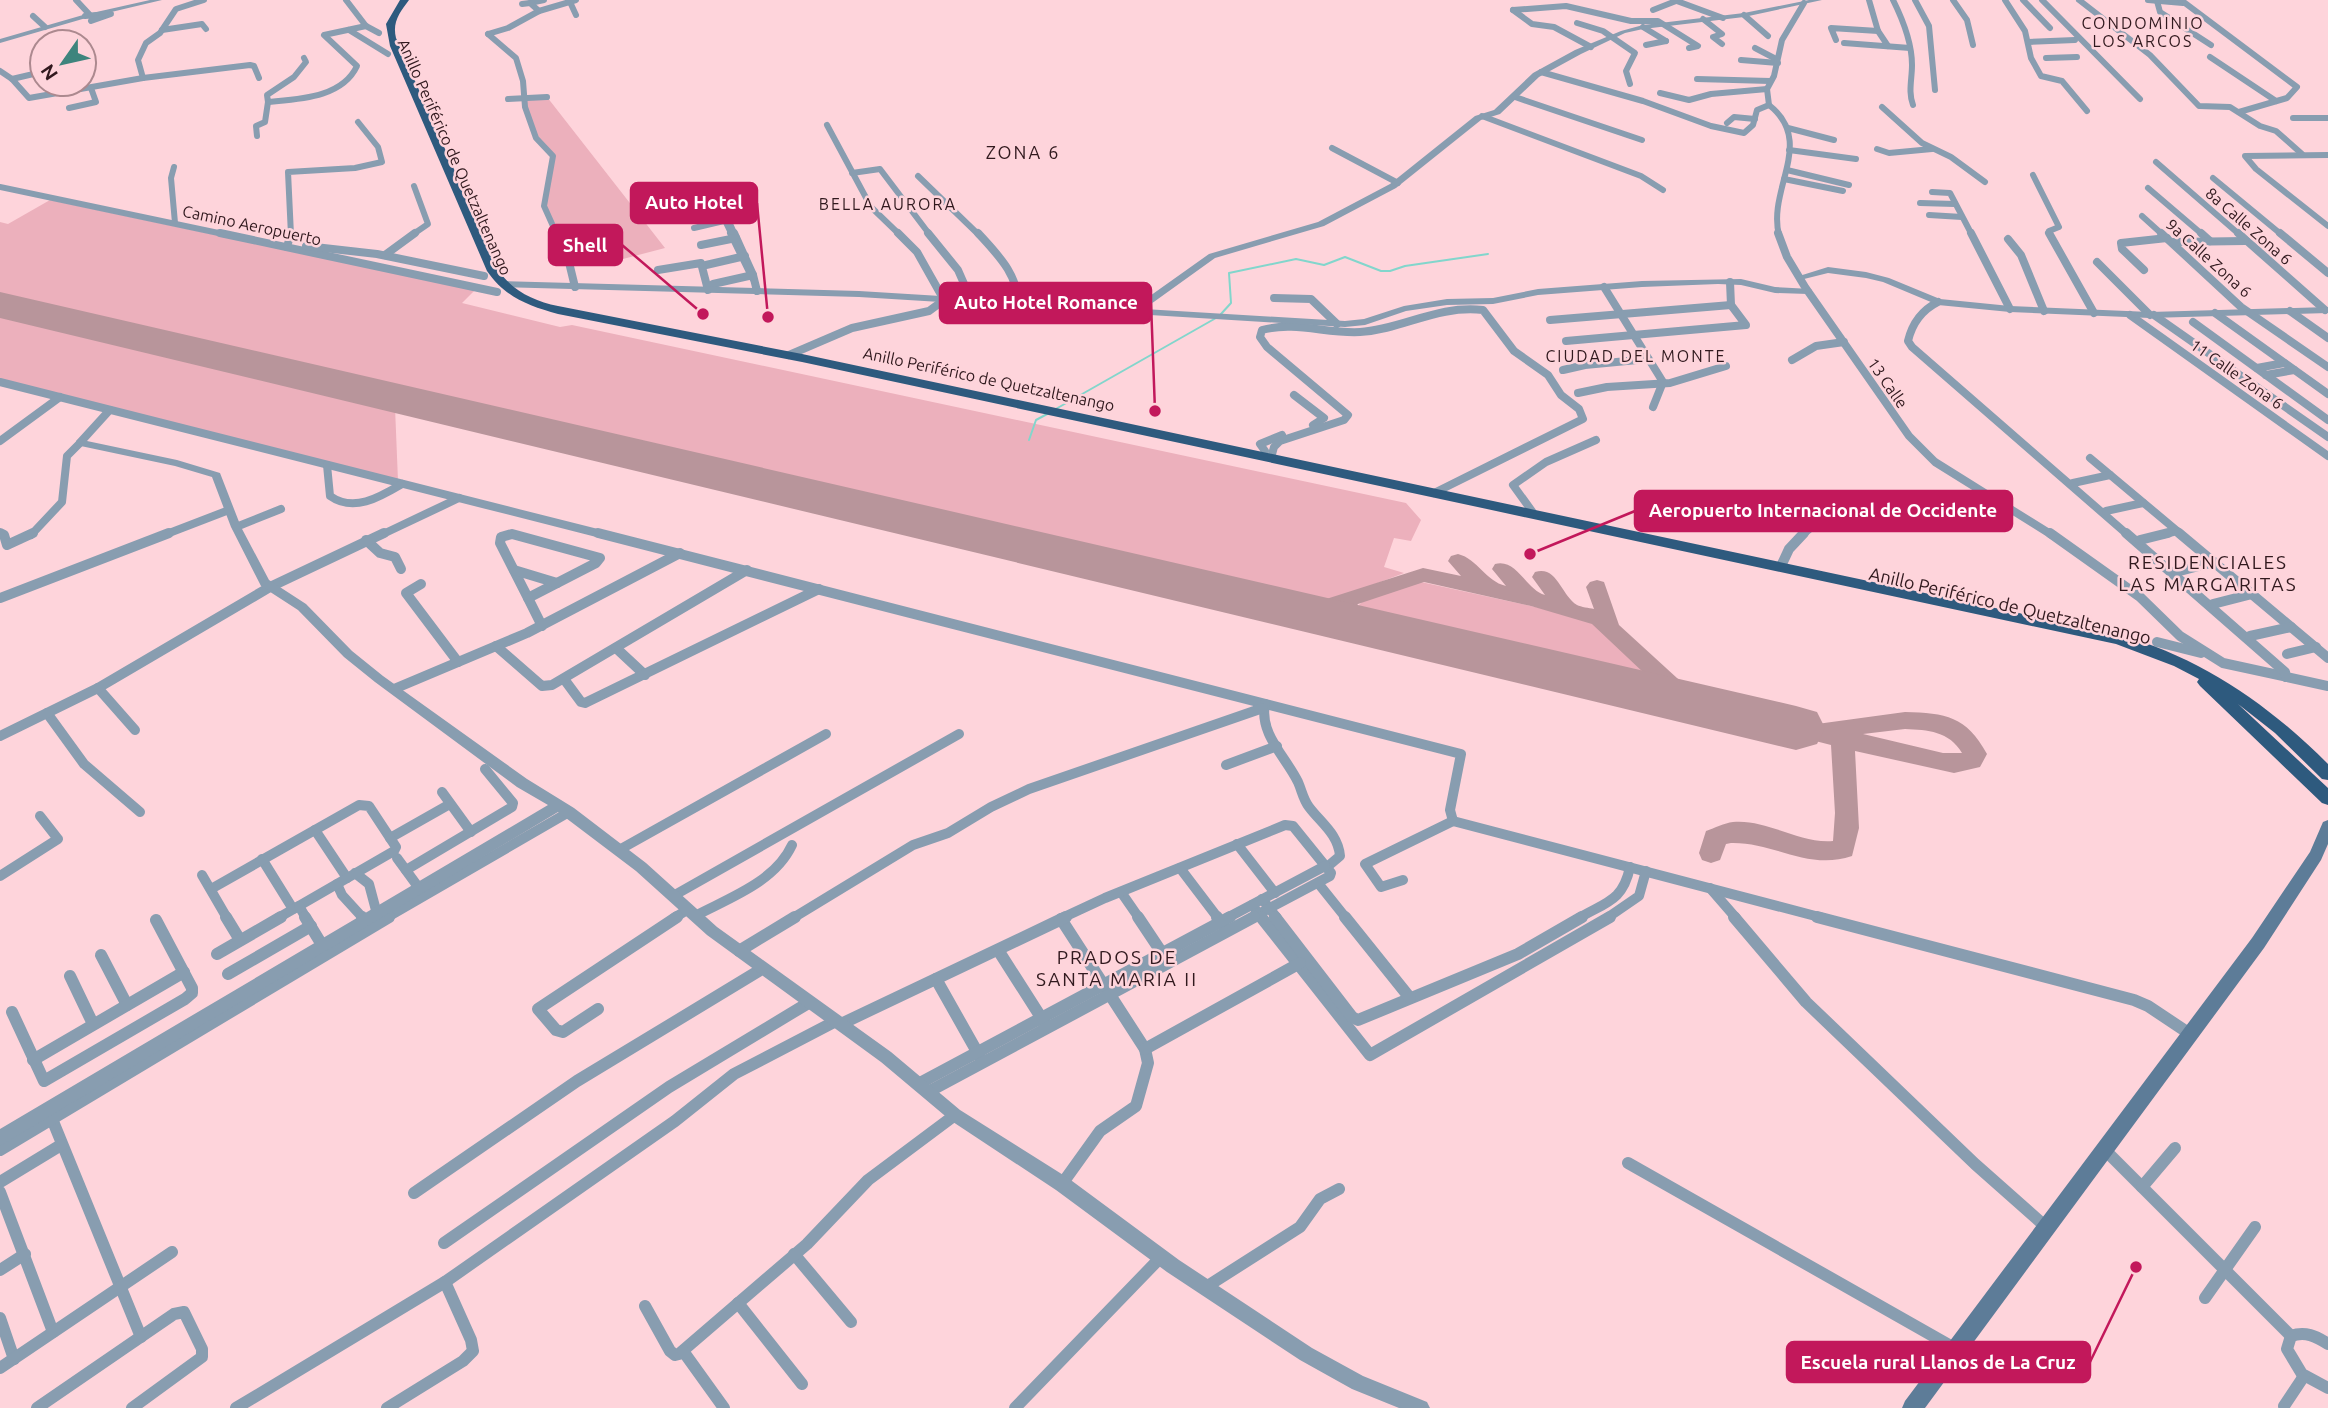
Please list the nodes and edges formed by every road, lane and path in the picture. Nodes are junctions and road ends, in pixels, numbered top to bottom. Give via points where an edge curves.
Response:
1 (76, 0) edge
2 (159, 0) edge
3 (204, 0) edge
4 (346, 0) edge
5 (397, 0) edge
6 (405, 0) edge
7 (544, 0) edge
8 (1675, 0) edge
9 (1819, 0) edge
10 (1869, 0) edge
11 (1894, 0) edge
12 (1915, 0) edge
13 (1953, 0) edge
14 (2005, 0) edge
15 (2079, 0) edge
16 (2148, 0) edge
17 (573, 1) edge
18 (2041, 1) edge
19 (2157, 1) edge
20 (2182, 1) edge
21 (146, 2) edge
22 (2024, 2) edge
23 (530, 3) junction
24 (1804, 3) junction
25 (522, 4) dead end
26 (539, 10) junction
27 (1653, 10) dead end
28 (1744, 15) junction
29 (2051, 15) dead end
30 (33, 16) dead end
31 (576, 16) dead end
32 (2038, 16) junction
33 (88, 17) junction
34 (1723, 18) junction
35 (1703, 19) junction
36 (1845, 19) dead end
37 (1577, 23) dead end
38 (1662, 23) junction
39 (366, 26) junction
40 (45, 27) junction
41 (1643, 27) junction
42 (2063, 27) dead end
43 (1847, 28) junction
44 (2050, 28) junction
45 (206, 29) dead end
46 (2040, 29) dead end
47 (162, 30) junction
48 (348, 30) junction
49 (1878, 31) junction
50 (379, 33) junction
51 (1768, 36) dead end
52 (1613, 37) junction
53 (1836, 40) dead end
54 (2063, 40) junction
55 (2075, 40) dead end
56 (0, 41) edge
57 (2028, 42) junction
58 (1844, 43) dead end
59 (1722, 44) dead end
60 (1646, 45) dead end
61 (1973, 45) dead end
62 (2211, 45) dead end
63 (1888, 46) junction
64 (1591, 47) junction
65 (1689, 48) dead end
66 (1755, 48) dead end
67 (1910, 48) junction
68 (393, 54) junction
69 (2210, 57) dead end
70 (304, 58) dead end
71 (2046, 58) dead end
72 (2258, 58) junction
73 (1741, 60) dead end
74 (1778, 61) junction
75 (2245, 61) dead end
76 (0, 71) edge
77 (1541, 72) junction
78 (28, 75) edge
79 (144, 78) junction
80 (258, 78) dead end
81 (12, 79) junction
82 (1697, 79) dead end
83 (1630, 84) dead end
84 (1768, 85) junction
85 (98, 87) edge
86 (1935, 90) dead end
87 (1660, 93) dead end
88 (28, 97) edge
89 (547, 97) dead end
90 (1515, 97) junction
91 (95, 98) edge
92 (524, 98) junction
93 (508, 99) dead end
94 (2140, 99) dead end
95 (410, 101) junction
96 (2276, 101) junction
97 (268, 102) junction
98 (1769, 105) junction
99 (1913, 105) dead end
100 (1882, 107) dead end
101 (69, 108) dead end
102 (2087, 111) dead end
103 (2239, 112) junction
104 (1482, 116) junction
105 (2293, 118) dead end
106 (2328, 118) edge
107 (1755, 119) junction
108 (358, 122) dead end
109 (1727, 123) dead end
110 (827, 125) dead end
111 (431, 128) junction
112 (1788, 128) junction
113 (257, 136) dead end
114 (1642, 140) dead end
115 (1834, 140) dead end
116 (1332, 148) dead end
117 (431, 149) junction
118 (1877, 149) dead end
119 (1933, 149) junction
120 (1789, 150) junction
121 (2302, 154) junction
122 (2328, 155) edge
123 (1856, 159) dead end
124 (2156, 162) dead end
125 (174, 167) dead end
126 (1787, 170) junction
127 (852, 173) junction
128 (918, 176) dead end
129 (2033, 176) dead end
130 (2213, 178) dead end
131 (1784, 179) junction
132 (1984, 182) dead end
133 (1398, 183) junction
134 (1849, 185) dead end
135 (414, 186) dead end
136 (0, 187) edge
137 (2148, 188) dead end
138 (1663, 190) dead end
139 (1843, 191) dead end
140 (1932, 192) dead end
141 (1920, 203) dead end
142 (1955, 204) junction
143 (684, 211) dead end
144 (469, 214) junction
145 (1929, 215) dead end
146 (2142, 216) dead end
147 (1962, 217) junction
148 (726, 221) junction
149 (919, 222) junction
150 (175, 223) junction
151 (2328, 226) edge
152 (694, 228) dead end
153 (895, 230) junction
154 (468, 236) junction
155 (734, 238) junction
156 (2008, 239) dead end
157 (2170, 240) junction
158 (2245, 241) junction
159 (2210, 242) junction
160 (288, 246) junction
161 (701, 246) dead end
162 (386, 255) junction
163 (743, 257) junction
164 (2097, 262) dead end
165 (706, 265) dead end
166 (658, 270) dead end
167 (2144, 270) dead end
168 (2328, 273) edge
169 (484, 276) junction
170 (752, 276) junction
171 (1800, 277) junction
172 (1730, 282) junction
173 (575, 287) junction
174 (711, 287) junction
175 (1604, 287) junction
176 (499, 288) junction
177 (757, 291) junction
178 (1808, 291) junction
179 (1274, 298) dead end
180 (944, 300) junction
181 (972, 302) junction
182 (1938, 302) junction
183 (1731, 305) junction
184 (1018, 306) junction
185 (2010, 309) junction
186 (2044, 311) junction
187 (2249, 311) junction
188 (2290, 311) junction
189 (1134, 312) junction
190 (1619, 312) junction
191 (2324, 312) edge
192 (2094, 313) junction
193 (2215, 313) junction
194 (2130, 315) junction
195 (2152, 315) junction
196 (1550, 320) dead end
197 (2193, 322) dead end
198 (1337, 324) junction
199 (1632, 334) junction
200 (2328, 338) edge
201 (1566, 341) dead end
202 (1844, 342) junction
203 (719, 348) junction
204 (789, 355) junction
205 (1648, 359) junction
206 (1792, 360) dead end
207 (2284, 363) junction
208 (1726, 366) dead end
209 (2328, 367) edge
210 (2257, 369) junction
211 (1563, 370) dead end
212 (2294, 370) junction
213 (2266, 375) junction
214 (0, 382) edge
215 (1663, 382) junction
216 (1578, 393) dead end
217 (1294, 394) dead end
218 (2328, 394) edge
219 (60, 397) junction
220 (1653, 407) dead end
221 (111, 410) junction
222 (1045, 414) junction
223 (2328, 420) edge
224 (2328, 437) edge
225 (1596, 440) dead end
226 (0, 441) edge
227 (80, 443) junction
228 (2328, 456) edge
229 (1267, 457) junction
230 (2090, 458) dead end
231 (327, 465) junction
232 (2110, 475) junction
233 (2073, 483) dead end
234 (402, 484) junction
235 (1434, 493) junction
236 (458, 498) junction
237 (1841, 503) dead end
238 (2143, 503) junction
239 (281, 509) dead end
240 (229, 510) junction
241 (2106, 511) dead end
242 (1534, 514) junction
243 (236, 527) junction
244 (2177, 531) junction
245 (0, 533) edge
246 (366, 540) junction
247 (2140, 540) dead end
248 (680, 553) junction
249 (2214, 562) junction
250 (1774, 568) junction
251 (401, 569) dead end
252 (514, 570) junction
253 (747, 570) junction
254 (2176, 572) dead end
255 (557, 583) junction
256 (421, 584) dead end
257 (270, 587) junction
258 (819, 589) junction
259 (2252, 594) junction
260 (0, 598) edge
261 (527, 598) junction
262 (2213, 604) dead end
263 (542, 625) junction
264 (2291, 627) junction
265 (2250, 636) dead end
266 (2157, 642) dead end
267 (496, 646) junction
268 (616, 648) junction
269 (2316, 648) junction
270 (2287, 654) dead end
271 (2174, 658) junction
272 (2218, 658) junction
273 (2328, 658) edge
274 (458, 663) junction
275 (645, 675) junction
276 (2285, 675) junction
277 (564, 679) junction
278 (2328, 681) edge
279 (2205, 682) junction
280 (2328, 686) edge
281 (98, 688) junction
282 (394, 688) junction
283 (1264, 705) junction
284 (47, 713) junction
285 (135, 730) dead end
286 (826, 734) dead end
287 (959, 734) dead end
288 (0, 736) edge
289 (1277, 746) junction
290 (1226, 765) dead end
291 (2328, 765) edge
292 (485, 769) dead end
293 (2328, 774) edge
294 (2328, 788) edge
295 (442, 792) dead end
296 (2328, 798) edge
297 (450, 804) junction
298 (564, 808) junction
299 (140, 812) dead end
300 (40, 816) dead end
301 (1453, 821) junction
302 (2328, 826) edge
303 (315, 830) junction
304 (471, 832) junction
305 (390, 838) junction
306 (1237, 844) junction
307 (2324, 844) edge
308 (792, 845) dead end
309 (619, 850) junction
310 (397, 858) dead end
311 (262, 859) junction
312 (1630, 867) junction
313 (1181, 868) junction
314 (1328, 869) junction
315 (406, 870) junction
316 (1646, 871) junction
317 (202, 875) dead end
318 (0, 876) edge
319 (346, 878) junction
320 (1403, 880) dead end
321 (1318, 883) junction
322 (416, 884) dead end
323 (1710, 888) junction
324 (211, 889) junction
325 (1121, 892) junction
326 (1275, 892) junction
327 (673, 896) junction
328 (296, 907) junction
329 (1261, 907) junction
330 (691, 913) junction
331 (371, 917) junction
332 (1061, 919) junction
333 (156, 920) dead end
334 (1576, 921) junction
335 (310, 926) junction
336 (1224, 926) junction
337 (1585, 931) junction
338 (240, 940) junction
339 (319, 940) dead end
340 (998, 950) junction
341 (738, 951) junction
342 (217, 954) dead end
343 (1518, 954) junction
344 (101, 955) dead end
345 (1165, 958) junction
346 (1505, 959) junction
347 (1303, 961) junction
348 (1526, 964) junction
349 (762, 969) junction
350 (1514, 971) junction
351 (184, 972) junction
352 (228, 974) dead end
353 (70, 976) dead end
354 (936, 979) junction
355 (1106, 990) junction
356 (1410, 998) junction
357 (810, 1002) junction
358 (127, 1005) junction
359 (598, 1009) dead end
360 (12, 1012) dead end
361 (838, 1022) junction
362 (1044, 1023) junction
363 (93, 1024) junction
364 (2190, 1034) junction
365 (1145, 1049) junction
366 (980, 1058) junction
367 (33, 1060) junction
368 (923, 1088) junction
369 (50, 1115) junction
370 (956, 1115) junction
371 (0, 1138) edge
372 (61, 1145) junction
373 (2175, 1148) dead end
374 (0, 1150) edge
375 (2105, 1150) junction
376 (1628, 1163) dead end
377 (0, 1182) edge
378 (1062, 1184) junction
379 (2142, 1187) junction
380 (1339, 1189) dead end
381 (0, 1192) edge
382 (414, 1194) dead end
383 (2046, 1227) junction
384 (2255, 1227) dead end
385 (444, 1243) dead end
386 (172, 1252) dead end
387 (25, 1254) junction
388 (794, 1254) junction
389 (1161, 1257) junction
390 (0, 1270) edge
391 (2225, 1270) junction
392 (445, 1282) junction
393 (1206, 1287) junction
394 (120, 1288) junction
395 (2206, 1298) dead end
396 (738, 1303) junction
397 (645, 1306) dead end
398 (0, 1318) edge
399 (852, 1322) dead end
400 (53, 1332) junction
401 (2291, 1336) junction
402 (141, 1337) junction
403 (2328, 1342) edge
404 (1956, 1349) junction
405 (683, 1351) junction
406 (14, 1359) junction
407 (0, 1368) edge
408 (2304, 1377) junction
409 (802, 1384) dead end
410 (2328, 1388) edge
411 (1398, 1404) edge
412 (1922, 1404) edge
413 (718, 1406) edge
414 (2284, 1406) dead end
415 (37, 1408) edge
416 (132, 1408) edge
417 (236, 1408) edge
418 (387, 1408) edge
419 (1015, 1408) edge
420 (1421, 1408) edge

1 - 33 street
2 - 21 street
3 - 47 street via 176,9
4 - 39 street
5 - 50 highway, Anillo Periférico de Quetzaltenango
6 - 68 highway, Anillo Periférico de Quetzaltenango via 388,26
7 - 23 street
8 - 27 street
8 - 34 street
9 - 24 street
10 - 49 street
11 - 67 street
12 - 86 street via 1929,26
13 - 61 street via 1967,20
14 - 57 street
15 - 103 street via 2141,47 2199,106 2227,106
16 - 19 street
17 - 26 street
17 - 31 street
18 - 22 street
18 - 94 street
19 - 20 street
19 - 62 street via 2160,12
20 - 72 street
21 - 33 street
22 - 32 street
23 - 25 street
23 - 26 street
24 - 28 street
24 - 74 street via 1782,40
26 - 92 street via 488,34 516,58
28 - 34 street
28 - 51 street
29 - 32 street
30 - 40 street
32 - 44 street
33 - 40 street
34 - 35 street
35 - 38 street
35 - 59 street via 1722,34 1713,37
36 - 43 street
37 - 52 street
38 - 41 street
38 - 64 street via 1566,6 1514,10 1534,25 1554,27
38 - 65 street via 1698,46
39 - 48 street
39 - 50 street
40 - 56 street
41 - 52 street
41 - 60 street via 1667,41
42 - 44 street
43 - 49 street
43 - 53 street via 1831,28
44 - 46 street
45 - 47 street via 202,24
47 - 79 street via 140,54
48 - 68 street
48 - 97 street via 323,37 350,58 356,72 330,92
49 - 63 street
50 - 68 highway, Anillo Periférico de Quetzaltenango
52 - 64 street
52 - 83 street via 1636,54 1626,71
54 - 55 street
54 - 57 street
54 - 71 street via 2078,56
57 - 102 street via 2041,76 2062,80
58 - 63 street
63 - 67 street
64 - 77 street
66 - 74 street
67 - 99 street
68 - 95 highway, Anillo Periférico de Quetzaltenango
68 - 111 highway, Anillo Periférico de Quetzaltenango
69 - 96 street
70 - 97 street via 302,69 267,95
72 - 75 street
72 - 96 street via 2297,87 2291,96
73 - 74 street
74 - 84 street
76 - 81 street
77 - 90 street
77 - 107 street via 1713,127 1746,133
78 - 81 street
79 - 80 street via 250,65
79 - 85 street
81 - 88 street
82 - 84 street
84 - 87 street via 1689,100
84 - 98 street
89 - 92 street
90 - 104 street via 1497,112
90 - 114 street
91 - 101 street via 96,102
92 - 93 street
92 - 173 street via 536,138 554,156 544,206 566,250
95 - 111 highway
95 - 117 highway, Anillo Periférico de Quetzaltenango
96 - 103 street
97 - 113 street via 265,122 256,126
98 - 107 street via 1757,110
98 - 112 street via 1777,109
100 - 119 street
103 - 121 street via 2276,131
104 - 133 street
104 - 138 street via 1629,171
105 - 106 street
107 - 109 street via 1734,117
108 - 160 street via 378,147 382,162 288,172
110 - 127 street
111 - 144 highway, Anillo Periférico de Quetzaltenango
112 - 115 street
112 - 120 street, 13 Calle
116 - 133 street
117 - 144 highway via 438,151
117 - 154 highway, Anillo Periférico de Quetzaltenango
118 - 119 street via 1889,153
119 - 132 street
120 - 123 street
120 - 126 street, 13 Calle
121 - 122 street
121 - 151 street via 2246,156
124 - 158 street, 8a Calle Zona 6
125 - 150 street
126 - 131 street, 13 Calle
126 - 134 street
127 - 149 street via 880,169
127 - 153 street via 872,207
128 - 184 street via 990,248 1016,284
129 - 192 street via 2059,227 2049,234
130 - 168 street
131 - 139 street
131 - 171 street, 13 Calle via 1777,232
133 - 189 street via 1321,224 1212,256
135 - 162 street via 428,224
136 - 150 street, Camino Aeropuerto
137 - 159 street
140 - 142 street via 1950,193
141 - 142 street
142 - 147 street
143 - 148 street via 719,204
144 - 176 highway, Anillo Periférico de Quetzaltenango
145 - 147 street
146 - 157 street, 9a Calle Zona 6
147 - 185 street
148 - 152 street
148 - 155 street
149 - 153 street
149 - 181 street via 958,270
150 - 160 street, Camino Aeropuerto
153 - 180 street via 917,252
154 - 169 highway, Anillo Periférico de Quetzaltenango
154 - 176 highway
155 - 161 street
155 - 163 street
156 - 186 street via 2021,255
157 - 159 street
157 - 167 street via 2121,243
157 - 187 street, 9a Calle Zona 6
158 - 159 street
158 - 191 street, 8a Calle Zona 6
160 - 162 street
160 - 176 street, Camino Aeropuerto
162 - 169 street
163 - 165 street
163 - 170 street
164 - 195 street
166 - 174 street via 701,263
169 - 176 highway, Anillo Periférico de Quetzaltenango
170 - 174 street
170 - 177 street
171 - 178 street, 13 Calle
171 - 182 street via 1831,270 1866,275
172 - 175 street
172 - 178 street
172 - 183 street
173 - 174 street
173 - 176 street
174 - 177 street
175 - 190 street
175 - 198 street via 1447,302 1400,310 1365,323
176 - 203 highway, Anillo Periférico de Quetzaltenango via 520,306 548,314
176 - 204 highway, Anillo Periférico de Quetzaltenango via 547,307
177 - 180 street
178 - 202 street, 13 Calle
179 - 198 street via 1311,299
180 - 181 street
180 - 204 street via 929,311 852,328
181 - 184 street
182 - 185 street
182 - 276 street via 1925,308 1909,334 1912,347
183 - 190 street
183 - 199 street via 1746,326
184 - 189 street
185 - 186 street
186 - 192 street
187 - 188 street
187 - 193 street
187 - 209 street, 9a Calle Zona 6
188 - 191 street
188 - 200 street
189 - 198 street
190 - 196 street
190 - 199 street
192 - 194 street
193 - 195 street
193 - 207 street
194 - 195 street
194 - 228 street, 11 Calle Zona 6
195 - 224 street
197 - 210 street
199 - 201 street
199 - 205 street
202 - 206 street via 1816,346
202 - 272 street, 13 Calle via 1885,404 1928,456 2076,549 2140,597 2180,636
203 - 204 highway
203 - 222 highway, Anillo Periférico de Quetzaltenango
204 - 222 highway, Anillo Periférico de Quetzaltenango
205 - 211 street
205 - 215 street
207 - 210 street
207 - 212 street
208 - 215 street
210 - 213 street
212 - 213 street
212 - 218 street
213 - 223 street
214 - 219 street
215 - 216 street
215 - 220 street
217 - 229 street via 1324,420 1261,443
219 - 221 street
219 - 226 street
221 - 227 street
221 - 231 street
222 - 229 highway, Anillo Periférico de Quetzaltenango
222 - 250 highway, Anillo Periférico de Quetzaltenango via 1692,555
225 - 242 street via 1546,462 1513,485
227 - 240 street via 213,473 220,479
227 - 245 street via 66,460 65,493 57,508 26,539 6,545
229 - 235 highway, Anillo Periférico de Quetzaltenango
229 - 235 street via 1280,441 1348,415 1267,347 1260,337 1262,330 1362,332 1442,310 1483,310 1514,351 1548,375 1583,419
230 - 232 street
231 - 234 street
231 - 234 street via 330,496 338,501 368,503
232 - 233 street
232 - 238 street
234 - 236 street
235 - 242 highway, Anillo Periférico de Quetzaltenango
236 - 246 street
236 - 248 street
237 - 250 street
238 - 241 street
238 - 244 street
239 - 243 street
240 - 243 street
240 - 260 street
242 - 250 highway, Anillo Periférico de Quetzaltenango
243 - 257 street via 258,574
244 - 247 street
244 - 249 street
246 - 251 street via 377,551 395,557
246 - 257 street
248 - 253 street
248 - 263 street
249 - 254 street
249 - 259 street
250 - 271 highway, Anillo Periférico de Quetzaltenango via 2065,626
250 - 279 highway, Anillo Periférico de Quetzaltenango via 2117,647
252 - 255 street
252 - 255 street via 500,540 506,534 600,558
252 - 261 street
253 - 258 street
253 - 268 street
255 - 261 street
256 - 274 street via 406,593
257 - 281 street
257 - 282 street via 302,607 348,654
258 - 275 street
258 - 283 street
259 - 262 street
259 - 264 street
261 - 263 street
263 - 267 street
264 - 265 street
264 - 269 street
266 - 272 street
267 - 274 street
267 - 277 street via 542,686
268 - 275 street
268 - 277 street
269 - 270 street
269 - 273 street
271 - 291 highway via 2228,675
271 - 293 highway, Anillo Periférico de Quetzaltenango via 2241,695
272 - 276 street via 2226,664
274 - 282 street
275 - 277 street via 583,703
276 - 278 street
276 - 280 street
279 - 294 highway, Anillo Periférico de Quetzaltenango via 2260,722
279 - 296 highway
281 - 284 street
281 - 285 street
282 - 298 street
283 - 289 street via 1266,727
283 - 301 street via 1461,754 1450,810
283 - 341 street via 1000,802 944,834 913,845
284 - 288 street
284 - 299 street via 84,764
286 - 309 street
287 - 327 street
289 - 290 street
289 - 314 street via 1303,798 1338,843 1339,856
292 - 304 street via 513,806
295 - 297 street
297 - 304 street
297 - 305 street
298 - 309 street
298 - 331 street
298 - 369 street via 531,832
300 - 318 street via 58,839
301 - 312 street
301 - 320 street via 1365,864 1381,887
302 - 307 main road
303 - 305 street via 365,805
303 - 311 street
303 - 319 street
304 - 315 street
305 - 319 street via 394,851
306 - 313 street
306 - 314 street via 1290,824
306 - 326 street
307 - 364 main road
308 - 330 street via 774,870
309 - 327 street
310 - 315 street
311 - 324 street
311 - 328 street
312 - 316 street
312 - 334 street via 1623,891
313 - 325 street
313 - 336 street
314 - 321 street
314 - 326 street
315 - 322 street
316 - 323 street
316 - 337 street via 1639,896
317 - 324 street
319 - 328 street
319 - 331 street via 346,902
319 - 331 street via 364,876 370,885
321 - 329 street
321 - 356 street
323 - 364 street via 2134,1000
323 - 383 street via 1807,1002
324 - 338 street
325 - 332 street
325 - 345 street
326 - 329 street
327 - 330 street
328 - 335 street
328 - 338 street
329 - 336 street
329 - 347 street
330 - 341 street
330 - 359 street via 538,1011 562,1032
331 - 369 street
332 - 340 street
332 - 355 street
333 - 351 street
334 - 337 street
334 - 343 street
335 - 339 street
335 - 352 street
336 - 345 street
337 - 348 street
338 - 342 street
340 - 354 street
340 - 362 street
341 - 349 street
343 - 346 street
343 - 348 street
344 - 358 street
345 - 355 street
346 - 350 street
346 - 356 street
347 - 350 street via 1370,1055
347 - 356 street via 1356,1020
347 - 365 street
348 - 350 street
349 - 357 street
349 - 382 street via 588,1074
351 - 358 street
351 - 367 street via 192,990 188,997 52,1077 41,1080
353 - 363 street
354 - 361 street
354 - 366 street
355 - 362 street
355 - 365 street
357 - 361 street
357 - 385 street via 650,1097
358 - 363 street
360 - 367 street
361 - 368 street
361 - 392 street via 734,1074 675,1121
362 - 366 street
363 - 367 street
364 - 375 main road
365 - 378 street via 1147,1063 1136,1105 1100,1131
366 - 368 street
368 - 370 street
369 - 371 street
369 - 372 street
369 - 374 street
370 - 378 street
370 - 388 street via 876,1173
372 - 377 street
372 - 394 street
373 - 379 street
375 - 379 street
375 - 383 main road
376 - 404 street
378 - 389 street
379 - 391 street
380 - 393 street via 1313,1207 1300,1227
381 - 387 street
383 - 404 main road
384 - 391 street
386 - 394 street
387 - 390 street
387 - 400 street
388 - 396 street
388 - 399 street
389 - 393 street
389 - 419 street
391 - 395 street
391 - 401 street
392 - 417 street
392 - 418 street via 473,1351
393 - 411 street via 1324,1364
394 - 400 street
394 - 402 street
396 - 405 street
396 - 409 street
397 - 405 street via 670,1351 675,1355
398 - 406 street
400 - 406 street
401 - 403 street via 2307,1334
401 - 408 street via 2287,1349
402 - 415 street
402 - 416 street via 184,1312 203,1351 196,1362
404 - 412 main road
405 - 413 street
406 - 407 street
408 - 410 street
408 - 414 street
411 - 420 street

